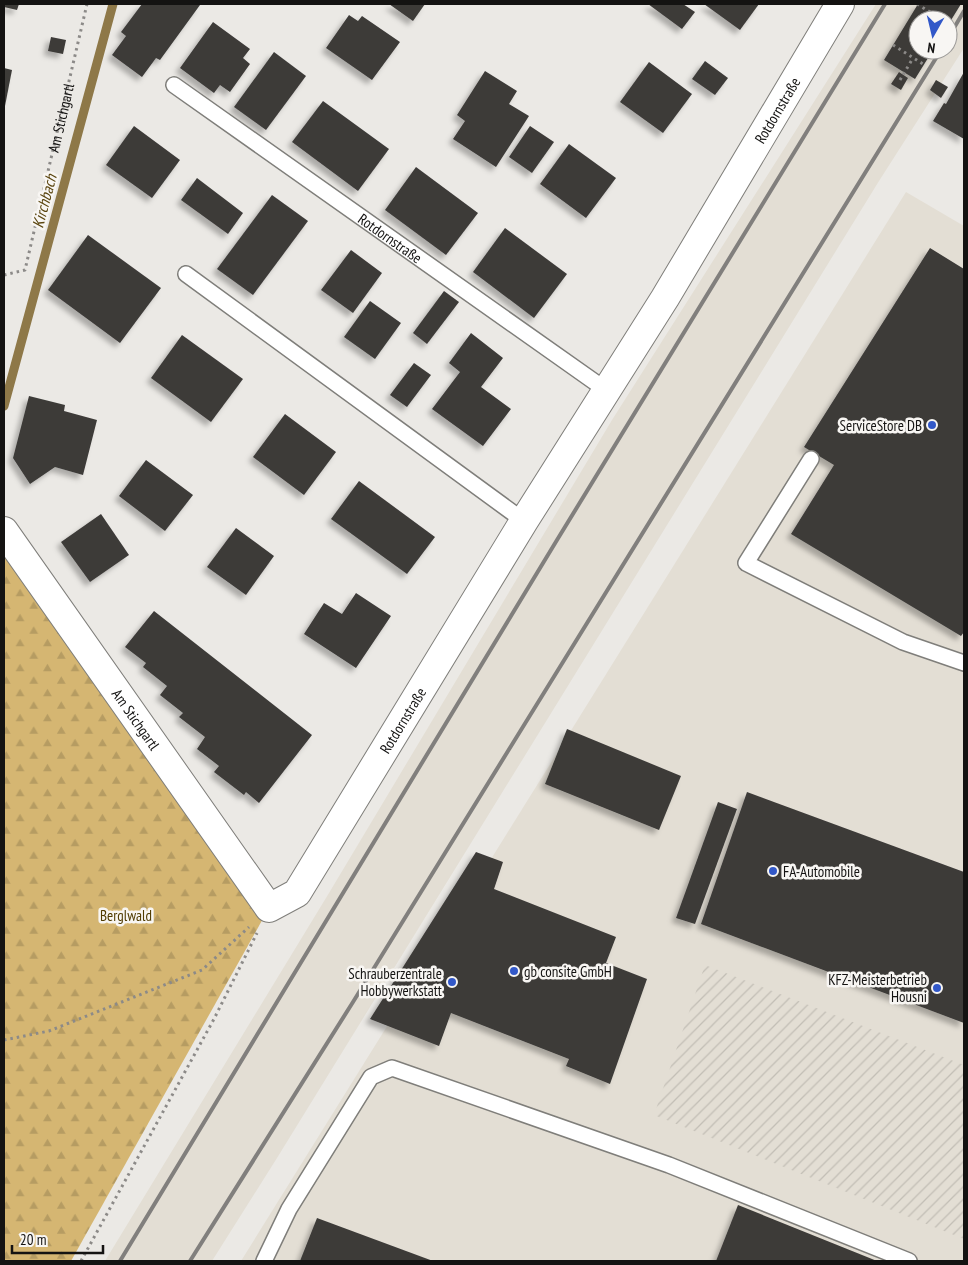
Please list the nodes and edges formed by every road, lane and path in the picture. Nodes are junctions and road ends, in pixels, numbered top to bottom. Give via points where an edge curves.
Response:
1 (87, 4) edge
2 (836, 5) edge
3 (893, 45) dead end
4 (908, 55) edge
5 (912, 60) edge
6 (916, 60) edge
7 (923, 64) dead end
8 (900, 80) dead end
9 (174, 85) dead end
10 (4, 274) edge
11 (186, 274) dead end
12 (606, 390) junction
13 (811, 459) dead end
14 (524, 521) junction
15 (4, 531) edge
16 (964, 663) edge
17 (269, 908) junction
18 (4, 1040) edge
19 (81, 1261) edge
20 (264, 1261) edge
21 (909, 1261) edge

1 - 10 path, Am Stichgartl via 25,270
2 - 12 street, Rotdornstraße via 664,298
3 - 4 path
5 - 8 path
6 - 7 path
9 - 12 lane, Rotdornstraße
11 - 14 lane
12 - 14 street, Rotdornstraße
13 - 16 lane via 746,563 903,642
14 - 17 street, Rotdornstraße via 297,893
15 - 17 street, Am Stichgartl
17 - 18 path via 202,970 49,1030
17 - 19 path via 214,1019
20 - 21 lane via 289,1209 371,1077 392,1068 669,1165

